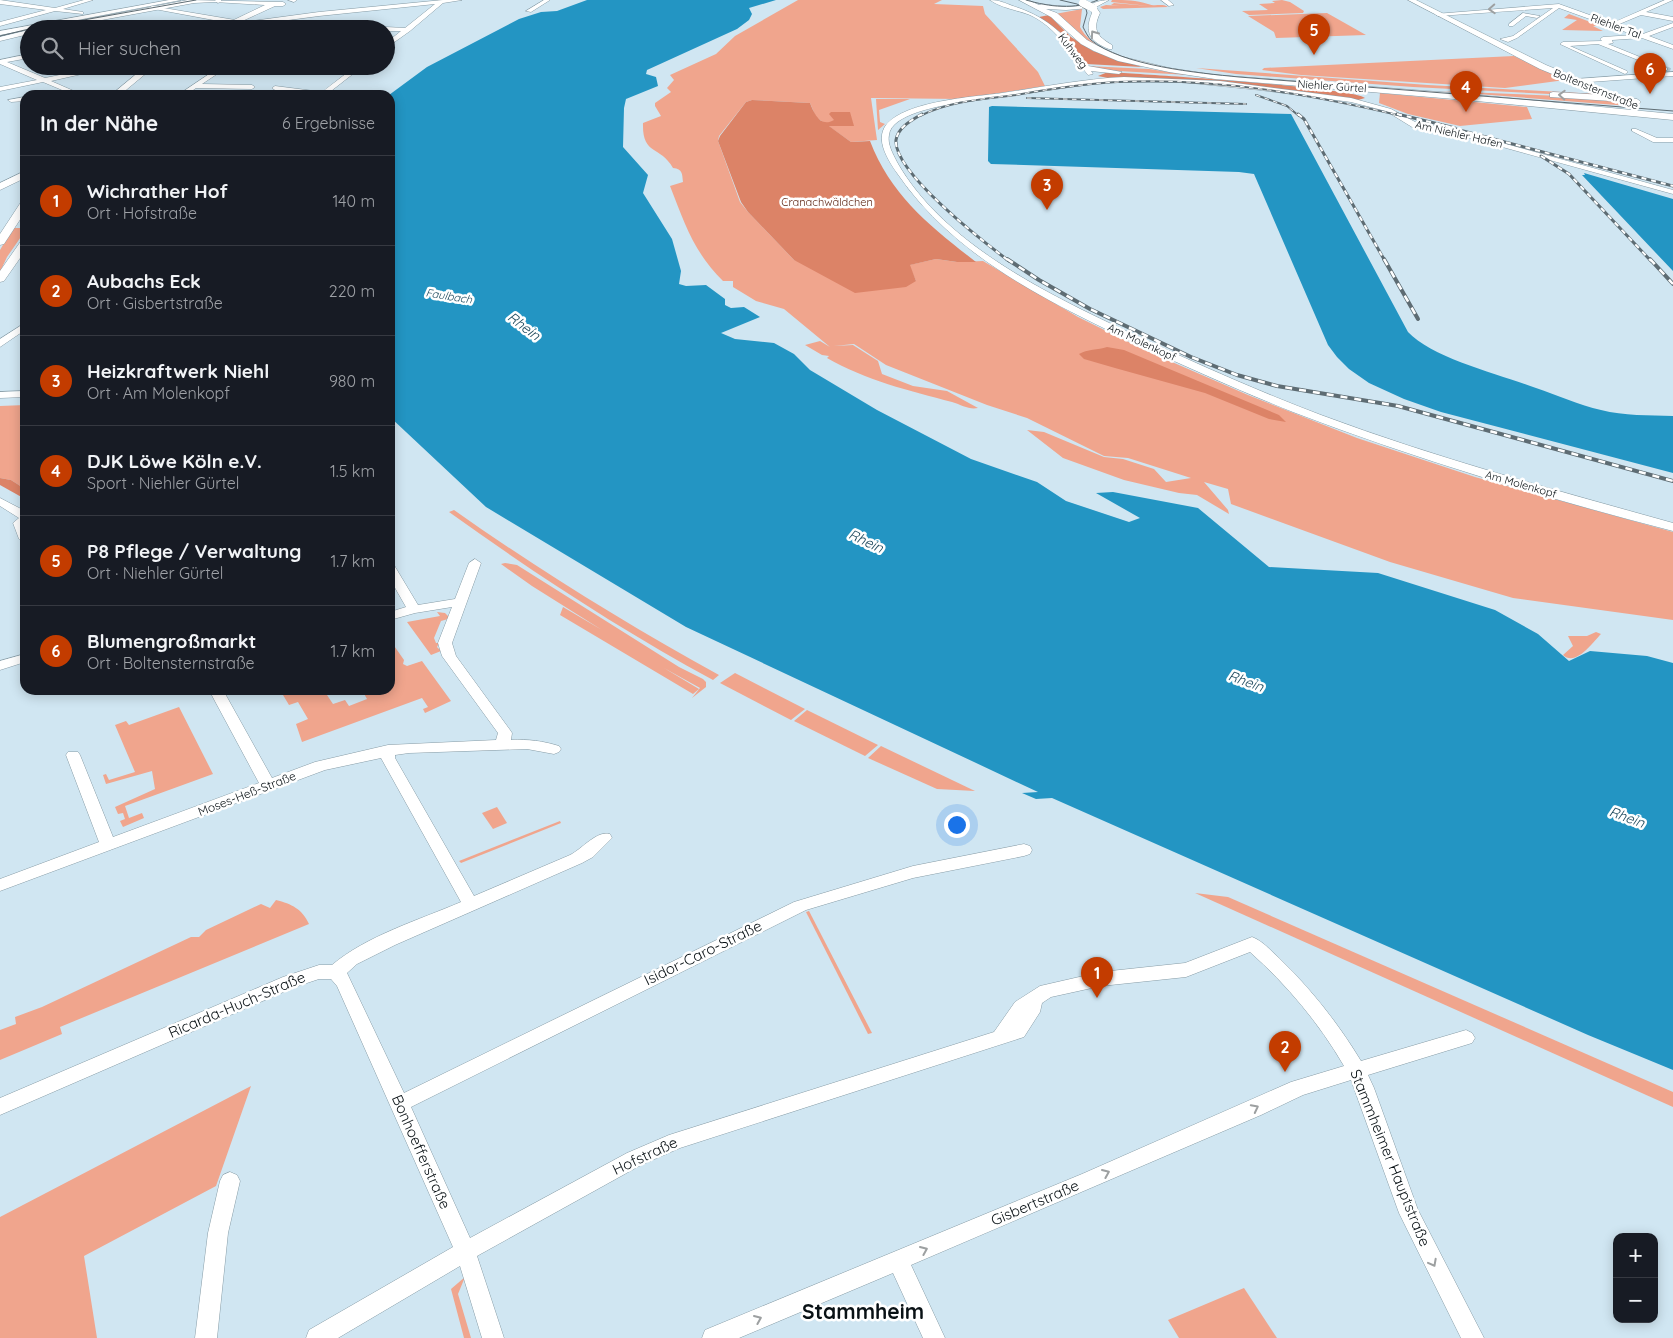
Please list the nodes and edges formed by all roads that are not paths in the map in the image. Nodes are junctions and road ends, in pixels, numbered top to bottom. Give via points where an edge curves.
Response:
1 (90, 0) edge
2 (178, 0) edge
3 (218, 0) edge
4 (386, 0) edge
5 (460, 0) edge
6 (547, 0) edge
7 (993, 0) edge
8 (1021, 0) edge
9 (1071, 0) edge
10 (1106, 0) edge
11 (1164, 0) edge
12 (1412, 0) edge
13 (1422, 0) edge
14 (1565, 0) edge
15 (1670, 0) edge
16 (285, 1) edge
17 (0, 2) edge
18 (441, 2) junction
19 (1031, 4) junction
20 (1172, 6) dead end
21 (1557, 7) junction
22 (58, 9) junction
23 (154, 9) junction
24 (364, 9) junction
25 (529, 11) dead end
26 (1440, 11) junction
27 (1641, 13) junction
28 (92, 14) junction
29 (1052, 14) junction
30 (1543, 16) junction
31 (1673, 19) edge
32 (63, 20) edge
33 (91, 20) edge
34 (199, 20) edge
35 (243, 20) edge
36 (276, 20) edge
37 (1516, 21) junction
38 (1534, 23) junction
39 (0, 24) edge
40 (1614, 24) junction
41 (1511, 25) dead end
42 (1673, 25) edge
43 (20, 29) edge
44 (395, 29) edge
45 (408, 30) junction
46 (0, 33) edge
47 (20, 34) edge
48 (1645, 36) junction
49 (0, 39) edge
50 (395, 39) edge
51 (1509, 40) junction
52 (1599, 41) junction
53 (1673, 47) edge
54 (20, 58) edge
55 (1530, 61) junction
56 (0, 62) edge
57 (1546, 62) junction
58 (1085, 68) junction
59 (1168, 69) junction
60 (20, 70) edge
61 (1108, 71) junction
62 (1670, 72) edge
63 (32, 75) edge
64 (69, 75) edge
65 (140, 75) edge
66 (149, 75) edge
67 (212, 75) edge
68 (349, 75) edge
69 (1630, 75) junction
70 (1093, 79) junction
71 (1237, 79) junction
72 (1579, 79) junction
73 (1611, 79) junction
74 (45, 80) junction
75 (1265, 81) junction
76 (195, 86) junction
77 (252, 87) dead end
78 (275, 88) dead end
79 (0, 89) edge
80 (69, 90) edge
81 (120, 90) edge
82 (130, 90) edge
83 (189, 90) edge
84 (289, 90) edge
85 (329, 90) edge
86 (1602, 90) junction
87 (1531, 94) dead end
88 (1541, 94) dead end
89 (1592, 96) junction
90 (1615, 98) junction
91 (20, 99) edge
92 (11, 100) dead end
93 (1637, 102) junction
94 (1365, 104) junction
95 (1668, 117) edge
96 (1634, 130) dead end
97 (1673, 140) edge
98 (20, 177) edge
99 (0, 187) edge
100 (20, 188) edge
101 (0, 191) edge
102 (1673, 192) edge
103 (20, 216) edge
104 (20, 217) edge
105 (0, 219) edge
106 (4, 232) edge
107 (0, 242) edge
108 (20, 250) edge
109 (0, 279) edge
110 (20, 330) edge
111 (0, 344) edge
112 (20, 394) edge
113 (0, 395) edge
114 (0, 502) edge
115 (20, 514) edge
116 (1673, 527) edge
117 (475, 564) dead end
118 (395, 577) edge
119 (460, 602) junction
120 (414, 609) junction
121 (395, 615) edge
122 (20, 660) edge
123 (0, 666) edge
124 (219, 695) edge
125 (503, 745) junction
126 (554, 749) dead end
127 (388, 750) junction
128 (73, 754) dead end
129 (268, 786) junction
130 (604, 838) dead end
131 (108, 845) junction
132 (1024, 850) dead end
133 (0, 885) edge
134 (470, 904) junction
135 (1252, 944) joint
136 (336, 972) junction
137 (1466, 1038) dead end
138 (1357, 1072) junction
139 (399, 1104) junction
140 (0, 1107) edge
141 (230, 1180) dead end
142 (464, 1252) junction
143 (898, 1261) junction
144 (206, 1338) edge
145 (317, 1338) edge
146 (492, 1338) edge
147 (713, 1338) edge
148 (934, 1338) edge
149 (1473, 1338) edge

1 - 22 street
2 - 28 street
3 - 16 main road
3 - 23 main road
4 - 24 street
5 - 18 street
6 - 25 street
7 - 58 street, Kuhweg via 1036,16 1057,30
8 - 19 main road
8 - 29 main road, Niehler Gürtel
59 -> 9 main road, Niehler Gürtel, bridge via 1122,53 1099,40 1090,27 1096,13 1093,8
10 - 19 main road via 1076,7
11 - 20 street
12 - 26 main road, Boltensternstraße
13 - 26 main road, Boltensternstraße
14 - 21 street
15 - 27 street
16 - 35 main road
17 - 22 street
18 - 24 street
18 - 45 street
19 - 29 main road
21 -> 26 street, Riehler Tal
21 - 30 street
21 - 40 street, Riehler Tal
22 - 28 street
22 - 39 street
23 - 33 main road
23 - 34 street
24 - 36 street
26 - 51 main road, Boltensternstraße
26 - 55 main road, Boltensternstraße
27 - 31 street
27 - 40 street
28 - 32 street
29 - 59 main road, Niehler Gürtel via 1090,47 1109,56
30 - 37 street via 1525,14
30 - 38 street
37 - 38 street
37 - 41 street
38 - 51 street
40 - 48 street, Riehler Tal
42 - 48 street
43 - 46 street
44 - 45 street
45 - 50 street
47 - 49 main road
48 - 52 street
48 - 53 street, Riehler Tal
51 - 57 main road, Boltensternstraße
52 - 62 street
52 - 69 street via 1563,44
54 - 56 street
55 - 57 main road, Boltensternstraße
55 - 72 main road, Boltensternstraße
56 - 60 street
57 - 72 main road, Boltensternstraße
58 - 61 street
58 - 70 street, Kuhweg
59 - 71 main road, Niehler Gürtel
59 - 87 main road, Niehler Gürtel
59 - 95 main road, Niehler Gürtel via 1215,77 1466,96
61 - 70 street
61 - 71 street
62 - 69 street
63 - 74 street
64 - 74 street
65 - 81 main road
66 - 82 main road
67 - 76 street
68 - 85 street
69 - 73 street
70 - 94 street, Am Niehler Hafen via 1220,84
70 - 116 street, Am Molenkopf via 923,108 891,124 885,132 885,139 907,183 943,222 967,242 1013,274 1114,329 1196,367 1340,426 1470,469
71 - 75 main road, Niehler Gürtel
72 - 73 street
72 - 86 main road, Boltensternstraße
73 - 86 street via 1601,83
74 - 79 street
74 - 80 street
75 - 94 main road via 1361,93 1369,96
75 - 95 main road, Niehler Gürtel
76 - 77 street
76 - 83 street
78 - 84 street
86 - 89 main road via 1602,95
86 - 90 main road, Boltensternstraße
86 - 93 main road, Boltensternstraße
89 -> 88 main road
89 - 90 main road
90 - 93 main road
90 - 95 main road, Boltensternstraße
91 - 92 street
93 - 95 main road, Boltensternstraße
94 - 102 street, Am Niehler Hafen via 1394,112 1412,124 1440,128
96 - 97 street via 1656,140
98 - 99 main road
100 - 101 main road
103 - 105 main road
104 - 106 main road
106 - 107 main road
108 - 109 main road
110 - 111 street
112 - 113 street
114 - 115 street
117 - 119 street
118 - 120 street
119 - 120 street
119 - 125 street via 445,643 449,656 505,733
120 - 121 street
122 - 123 street
124 - 129 street
125 - 126 street, Moses-Heß-Straße via 527,744
125 - 127 street, Moses-Heß-Straße
127 - 129 street, Moses-Heß-Straße via 320,766
127 - 134 street via 388,758
128 - 131 street
129 - 131 street, Moses-Heß-Straße
130 - 134 street via 576,859
131 - 133 street, Moses-Heß-Straße
132 - 139 street, Isidor-Caro-Straße via 913,872 800,906
134 - 136 street via 370,948
135 - 138 street, Stammheimer Hauptstraße via 1306,998
135 - 142 street, Hofstraße via 1186,970 1101,979 1046,992 1034,999 1031,1012 1018,1032 676,1141 634,1160
136 - 139 street, Bonhoefferstraße via 344,982
136 - 140 street, Ricarda-Huch-Straße via 319,972 289,982
137 - 138 street, Gisbertstraße
143 -> 138 street, Gisbertstraße via 1298,1088
138 -> 149 street, Stammheimer Hauptstraße via 1409,1213
139 - 142 street, Bonhoefferstraße
141 - 144 street via 218,1233
142 - 145 street, Hofstraße
142 - 146 street, Bonhoefferstraße
147 -> 143 street, Gisbertstraße
143 - 148 street

